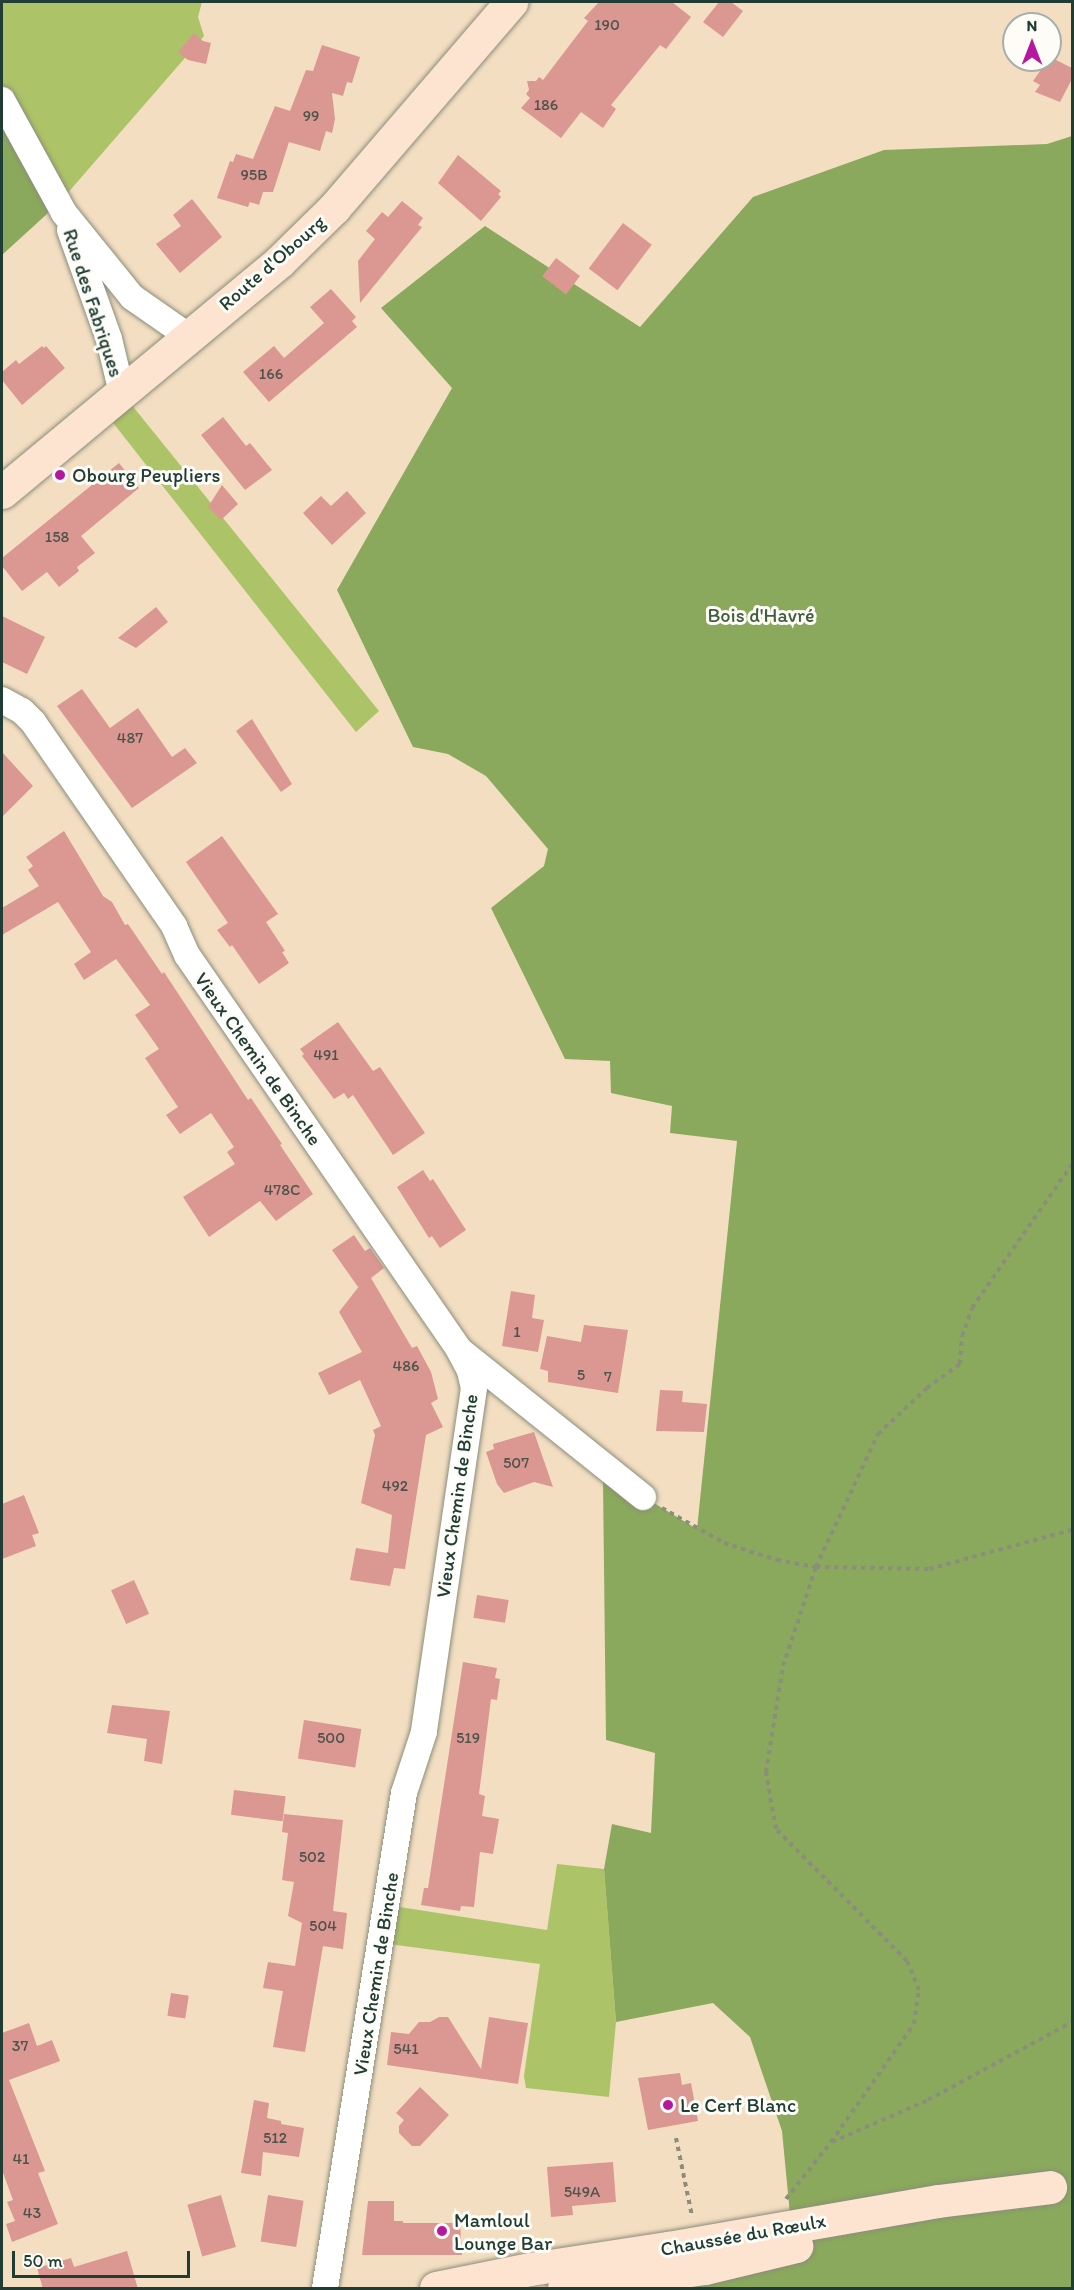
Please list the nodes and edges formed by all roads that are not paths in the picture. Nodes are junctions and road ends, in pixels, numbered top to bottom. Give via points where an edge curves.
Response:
1 (511, 2) edge
2 (2, 100) edge
3 (64, 213) junction
4 (188, 336) junction
5 (122, 393) junction
6 (2, 492) edge
7 (2, 700) edge
8 (459, 1350) junction
9 (644, 1497) road end
10 (1061, 2185) edge
11 (679, 2263) edge
12 (325, 2289) edge
13 (436, 2289) edge
14 (564, 2289) edge

1 - 4 main road, Route d'Obourg via 334,208 280,261
2 - 3 street, Rue des Fabriques
3 - 4 street, Rue des Fabriques via 132,297
3 - 5 street, Rue des Fabriques via 109,339
4 - 5 main road, Route d'Obourg
5 - 6 main road, Route d'Obourg
7 - 8 street, Vieux Chemin de Binche via 33,722 174,926 187,955
8 - 9 street
8 - 12 street, Vieux Chemin de Binche via 474,1388 424,1732 404,1793
10 - 11 main road, Chaussée du Rœulx via 938,2201 759,2232
10 - 11 main road, Chaussée du Rœulx via 940,2209 705,2268
11 - 13 main road, Chaussée du Rœulx via 530,2269
11 - 14 main road, Chaussée du Rœulx

